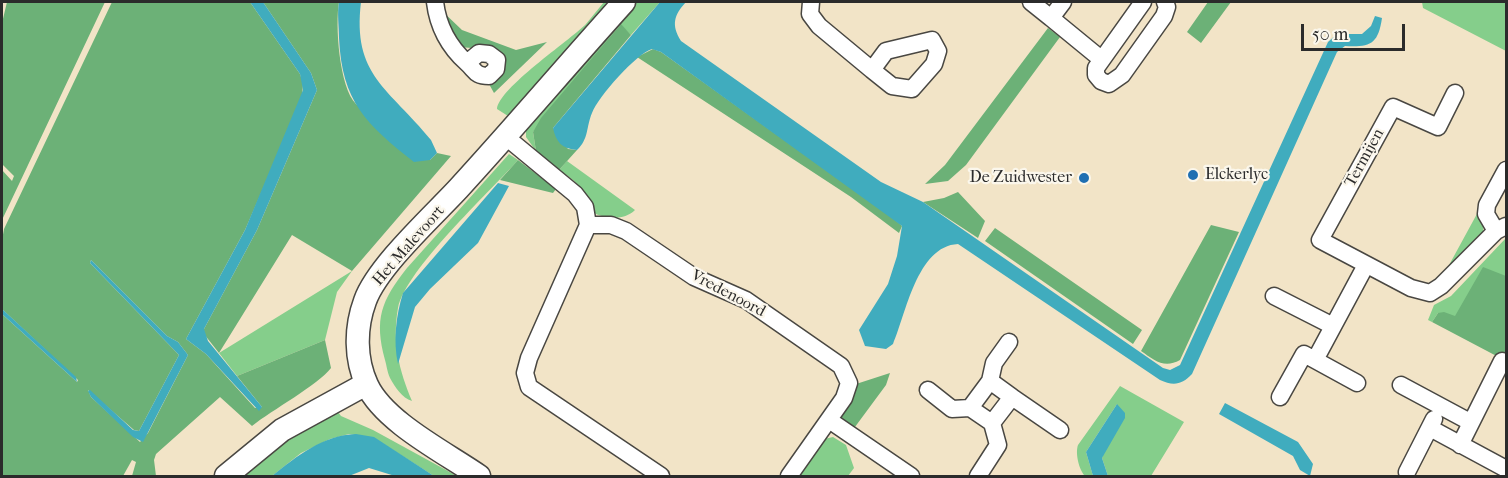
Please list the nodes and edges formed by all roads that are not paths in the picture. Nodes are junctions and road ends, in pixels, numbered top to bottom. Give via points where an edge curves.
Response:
1 (435, 2) edge
2 (624, 2) edge
3 (811, 2) edge
4 (1031, 2) edge
5 (1063, 2) edge
6 (1143, 2) edge
7 (1165, 2) edge
8 (1050, 18) junction
9 (1101, 59) junction
10 (467, 63) dead end
11 (872, 70) dead end
12 (1455, 93) dead end
13 (506, 137) junction
14 (1506, 170) edge
15 (588, 225) junction
16 (1501, 229) edge
17 (1366, 265) junction
18 (1274, 296) dead end
19 (1334, 326) junction
20 (1009, 342) dead end
21 (1315, 360) junction
22 (1502, 361) dead end
23 (990, 381) junction
24 (1357, 383) dead end
25 (366, 384) junction
26 (1401, 385) dead end
27 (928, 390) dead end
28 (1012, 397) junction
29 (1280, 398) dead end
30 (1441, 406) junction
31 (970, 408) junction
32 (829, 420) junction
33 (1470, 422) junction
34 (992, 423) junction
35 (1430, 428) junction
36 (1060, 430) dead end
37 (1460, 445) junction
38 (1506, 469) edge
39 (1407, 472) dead end
40 (226, 477) edge
41 (479, 477) edge
42 (661, 477) edge
43 (789, 477) edge
44 (911, 477) edge
45 (978, 477) edge

1 - 10 street via 451,48
2 - 13 street, Het Malevoort
3 - 11 street via 810,14 819,26
4 - 8 street
5 - 8 street
6 - 9 street
7 - 9 street via 1164,16 1117,81 1109,84 1096,75
8 - 9 street
12 - 17 street, Termijen via 1438,127 1393,107 1320,240
13 - 15 street via 575,194 585,207
13 - 25 street, Het Malevoort via 386,267 365,298 357,327 358,356
14 - 16 street, Termijen via 1486,214
15 - 32 street, Vredenoord via 611,225 627,231 694,277 746,300 841,366 849,383
15 - 42 street via 529,358 525,373 529,387
16 - 17 street, Termijen via 1430,293 1411,288
17 - 19 street
18 - 19 street
19 - 21 street
20 - 23 street via 994,363
21 - 24 street
21 - 29 street via 1304,354
22 - 33 street
23 - 28 street
23 - 31 street
25 - 40 street via 282,430
25 - 41 street via 394,417
26 - 30 street
27 - 31 street via 952,409
28 - 34 street
28 - 36 street
30 - 33 street
30 - 35 street
31 - 34 street
32 - 43 street, Vredenoord
32 - 44 street
33 - 37 street
34 - 45 street via 998,445
35 - 37 street
35 - 39 street
37 - 38 street

